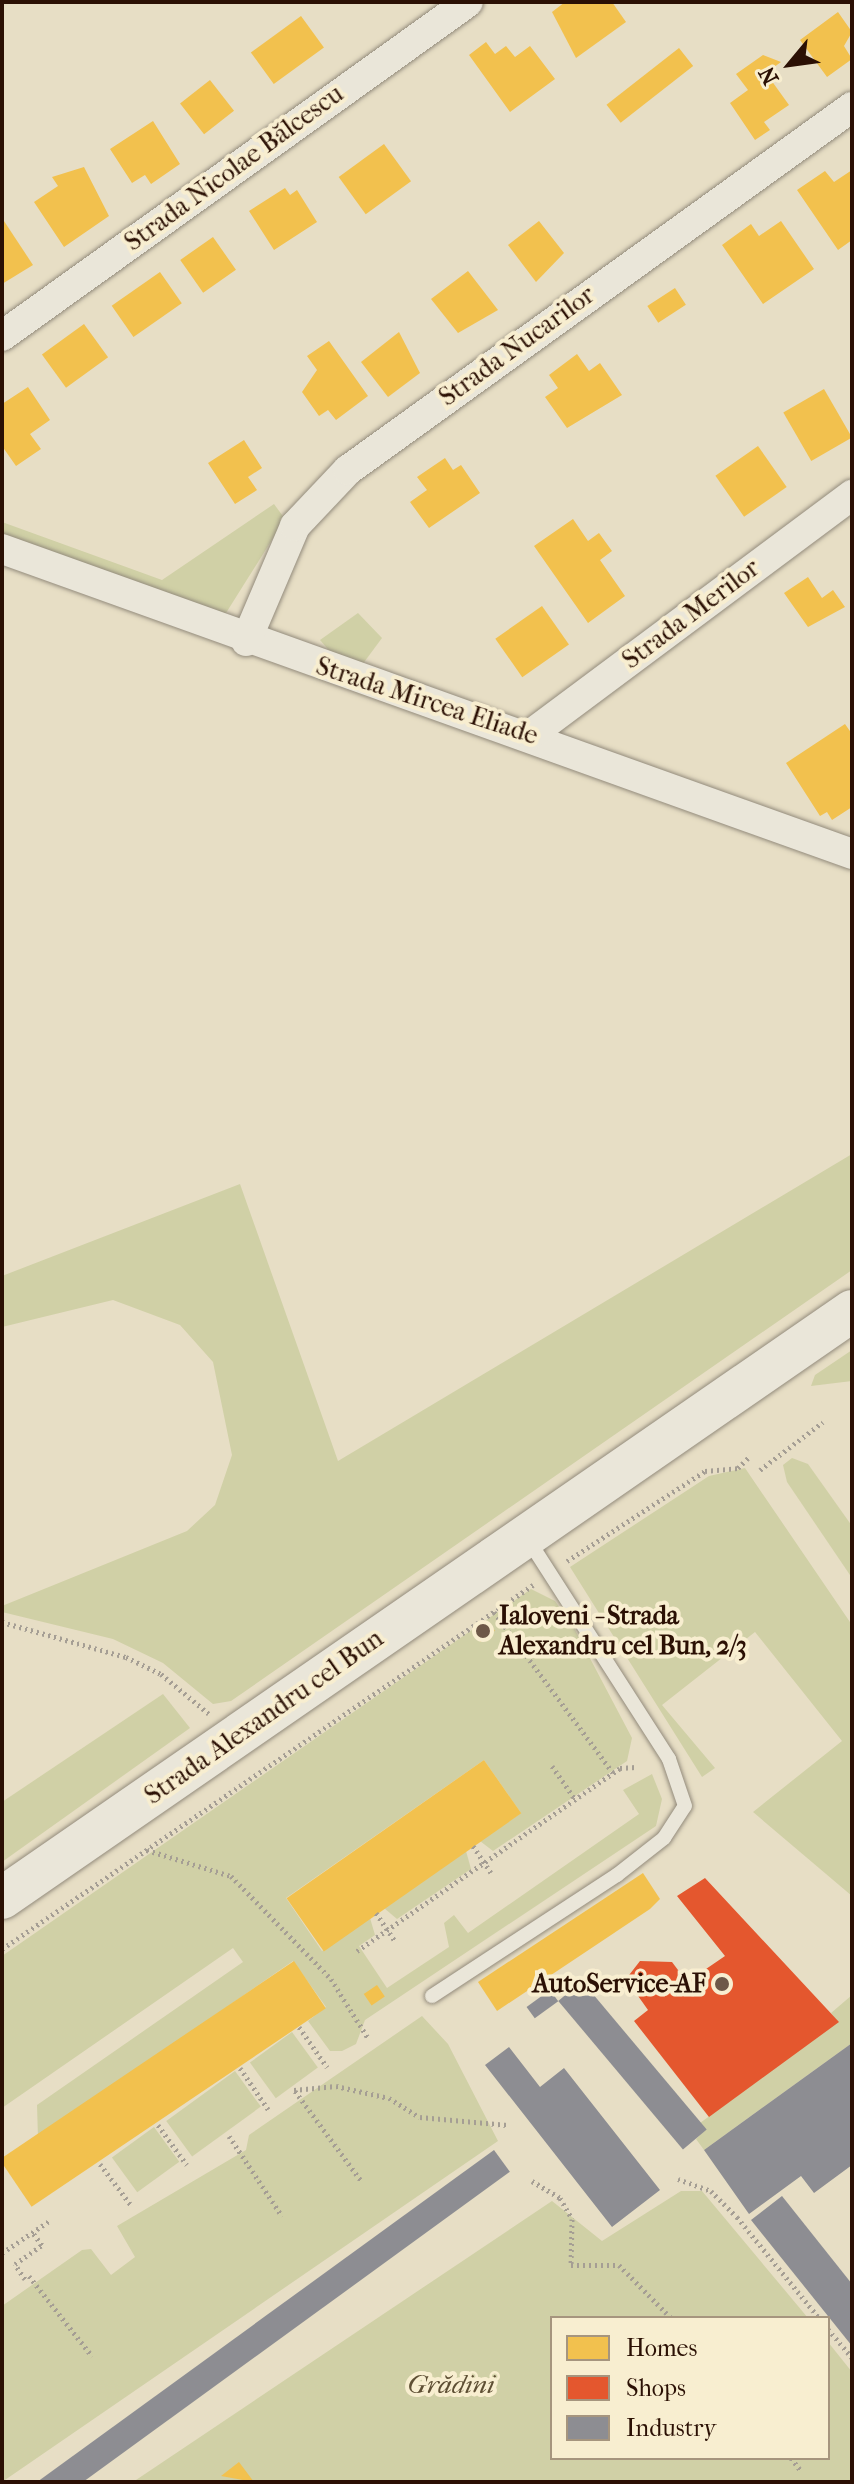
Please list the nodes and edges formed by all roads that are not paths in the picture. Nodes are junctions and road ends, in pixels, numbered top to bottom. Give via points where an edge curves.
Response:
1 (468, 2) edge
2 (852, 107) edge
3 (2, 336) edge
4 (852, 495) edge
5 (2, 549) edge
6 (246, 641) junction
7 (530, 735) junction
8 (852, 854) edge
9 (852, 1311) edge
10 (525, 1536) junction
11 (2, 1898) edge
12 (432, 1996) dead end

1 - 3 street, Strada Nicolae Bălcescu
2 - 6 street, Strada Nucarilor via 348,470 295,526
4 - 7 street, Strada Merilor
5 - 6 street, Strada Mircea Eliade
6 - 7 street, Strada Mircea Eliade
7 - 8 street, Strada Mircea Eliade
9 - 10 main road, Strada Alexandru cel Bun
10 - 11 main road, Strada Alexandru cel Bun
10 - 12 lane via 669,1759 685,1806 664,1838 617,1875

